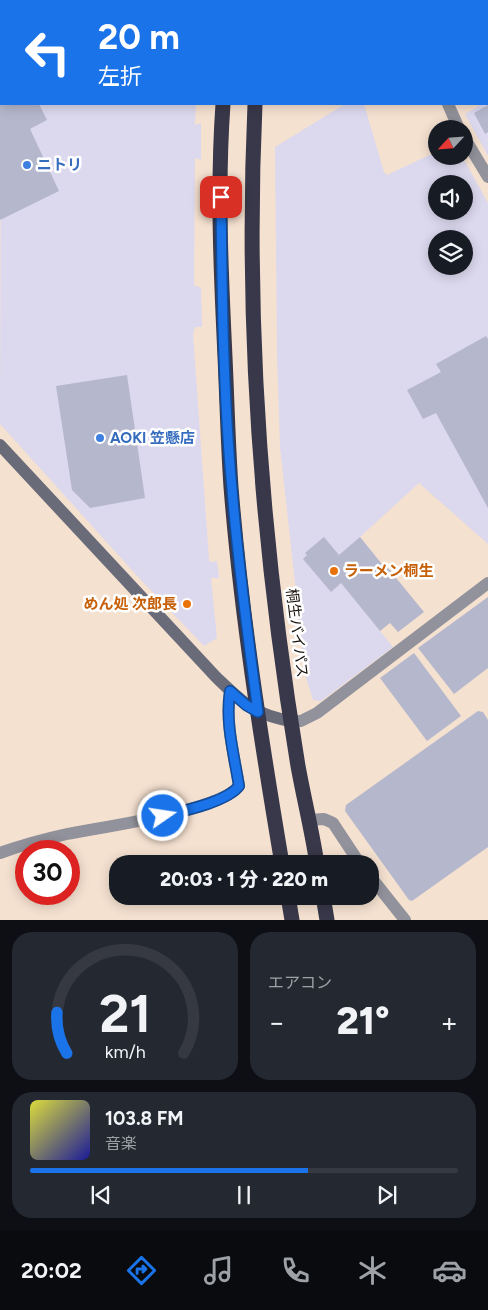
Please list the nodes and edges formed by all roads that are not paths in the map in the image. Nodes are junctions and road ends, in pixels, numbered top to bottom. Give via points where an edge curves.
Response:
1 (222, 105) edge
2 (255, 105) edge
3 (448, 105) edge
4 (455, 120) edge
5 (473, 153) edge
6 (488, 177) edge
7 (0, 446) edge
8 (488, 583) edge
9 (230, 691) junction
10 (258, 712) junction
11 (291, 721) junction
12 (310, 820) junction
13 (0, 853) edge
14 (281, 855) edge
15 (316, 855) edge
16 (354, 855) edge
17 (379, 887) edge
18 (290, 905) edge
19 (324, 905) edge
20 (292, 920) edge
21 (327, 920) edge
22 (405, 920) edge

1 - 10 highway via 222,307 232,487
2 - 11 highway, 桐生バイパス via 252,262 259,422 265,504
3 - 4 street
5 - 6 street
7 - 9 street
8 - 11 street via 317,713
9 - 10 street
9 - 13 street via 228,722 239,786 234,793 192,809 64,835
10 - 11 street
10 - 14 highway
11 - 12 highway, 桐生バイパス
12 - 15 highway, 桐生バイパス
12 - 16 street via 324,819 333,823
17 - 22 street
18 - 20 highway
19 - 21 highway

